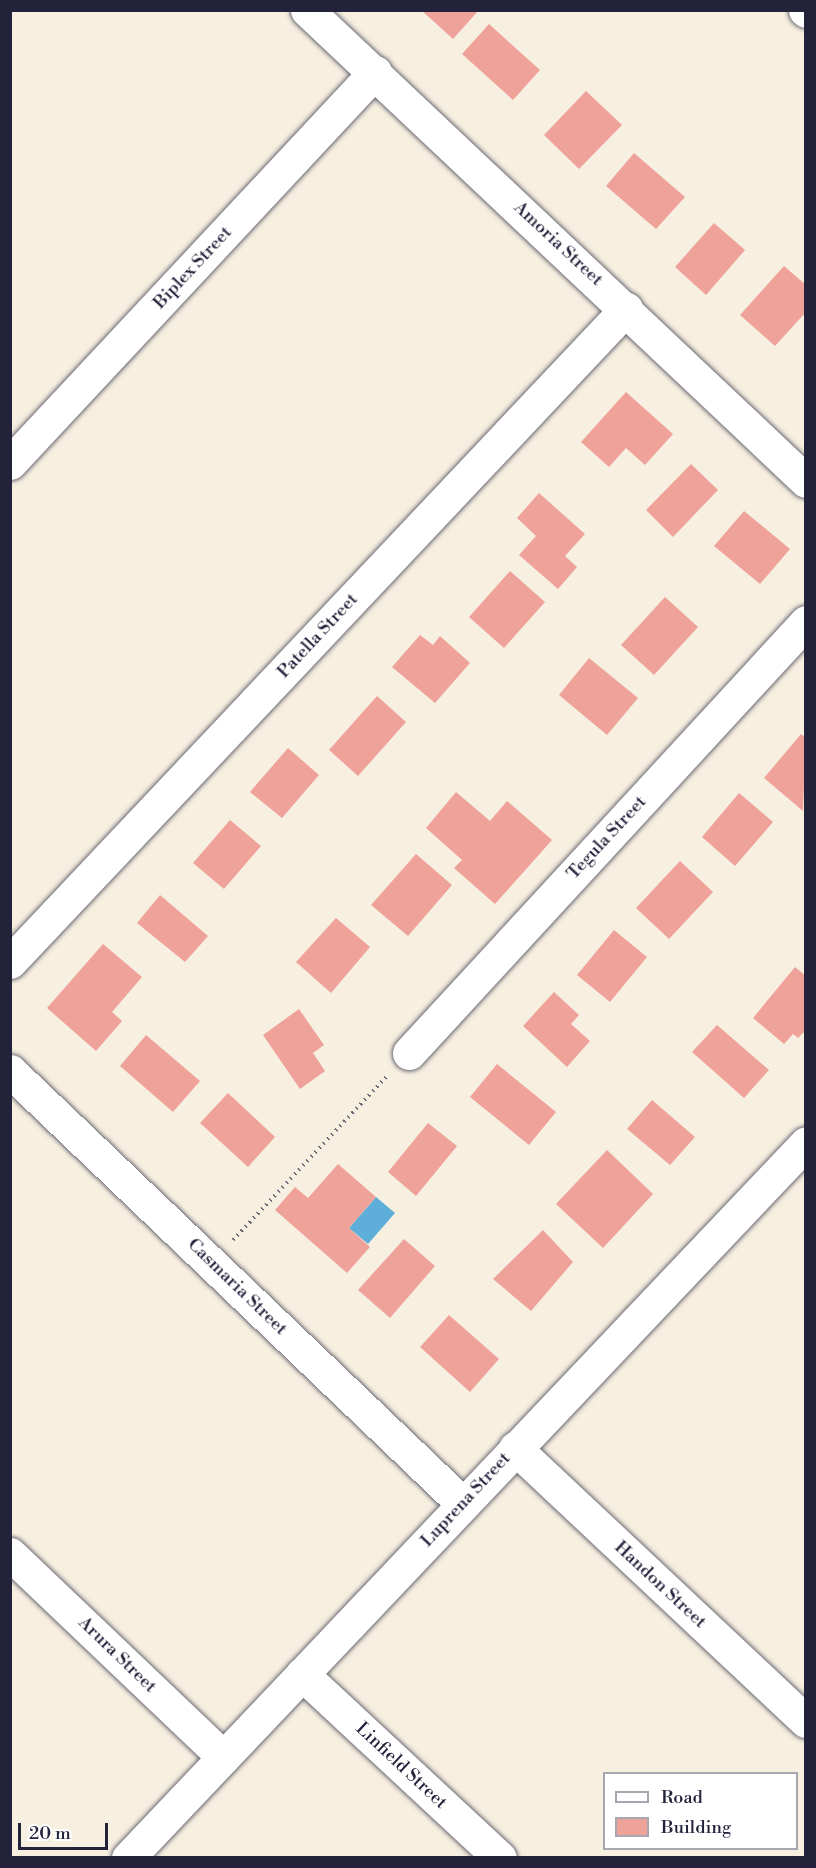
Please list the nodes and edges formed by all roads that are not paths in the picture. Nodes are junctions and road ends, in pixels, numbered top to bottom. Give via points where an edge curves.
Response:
1 (307, 10) edge
2 (375, 72) junction
3 (626, 309) junction
4 (10, 463) edge
5 (806, 481) edge
6 (806, 622) edge
7 (10, 962) edge
8 (409, 1053) road end
9 (10, 1071) edge
10 (806, 1143) edge
11 (515, 1448) junction
12 (464, 1504) junction
13 (10, 1554) edge
14 (302, 1674) junction
15 (806, 1721) edge
16 (223, 1757) junction
17 (128, 1857) edge
18 (500, 1857) edge

1 - 2 street, Amoria Street
2 - 3 street, Amoria Street
2 - 4 street, Biplex Street
3 - 5 street, Amoria Street
3 - 7 street, Patella Street
6 - 8 street, Tegula Street
9 - 12 street, Casmaria Street
10 - 11 street, Luprena Street
11 - 12 street, Luprena Street
11 - 15 street, Handon Street
12 - 14 street, Luprena Street
13 - 16 street, Arura Street
14 - 16 street, Luprena Street
14 - 18 street, Linfield Street
16 - 17 street, Luprena Street

